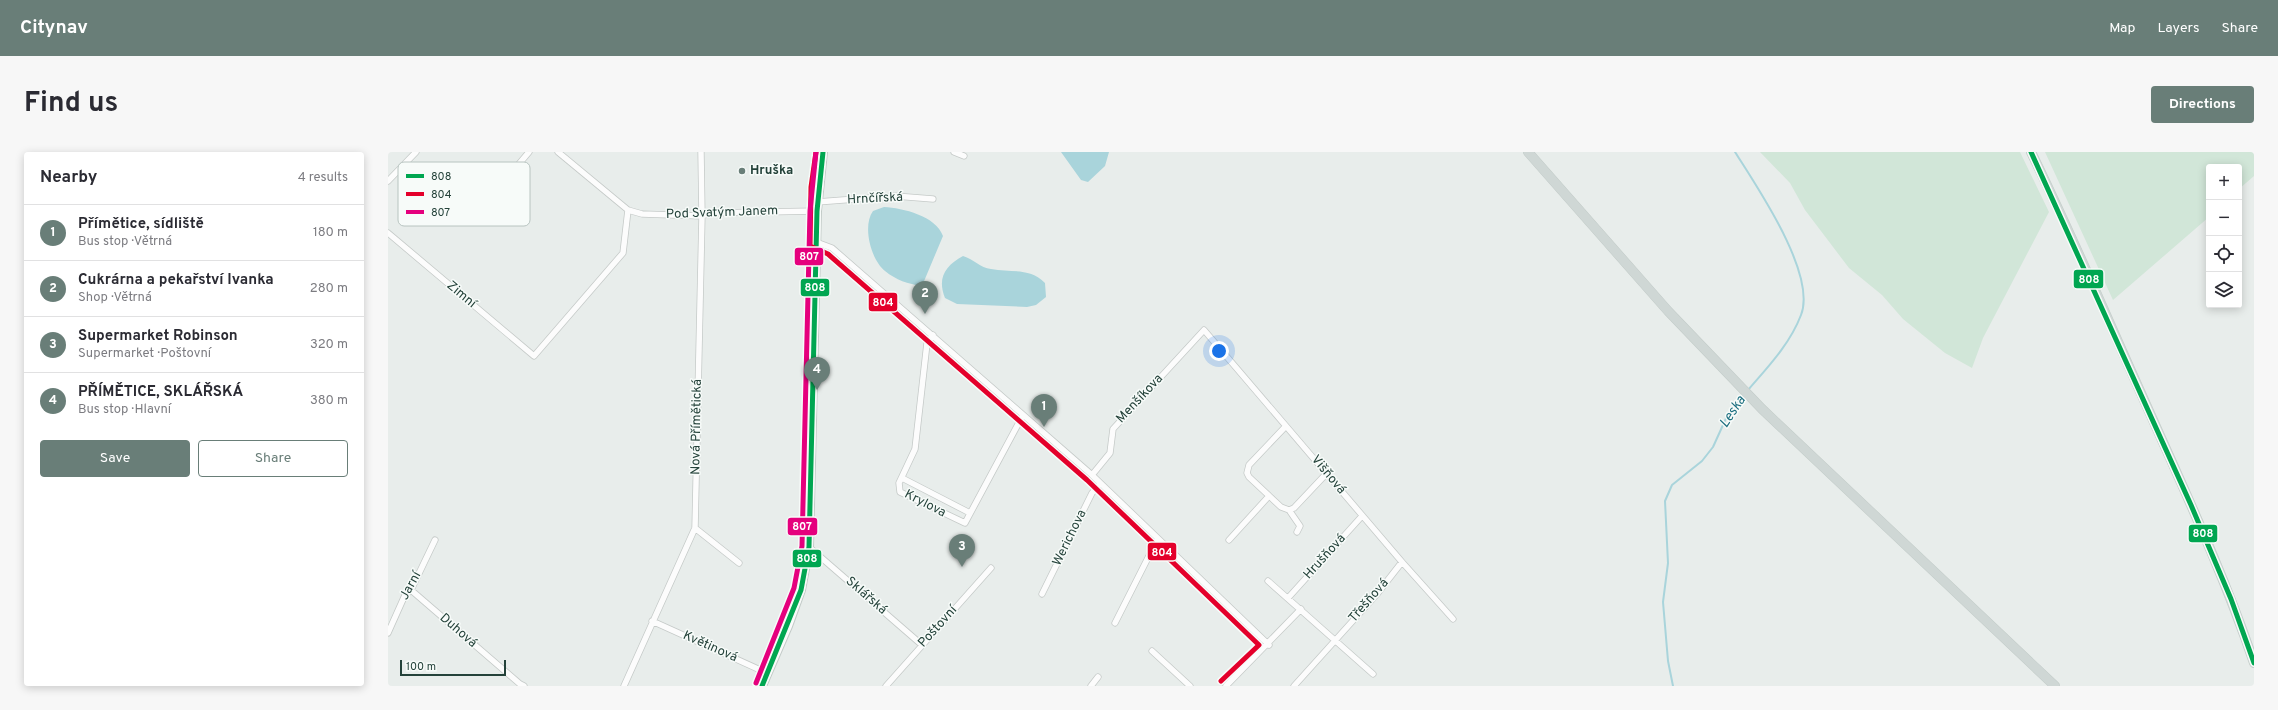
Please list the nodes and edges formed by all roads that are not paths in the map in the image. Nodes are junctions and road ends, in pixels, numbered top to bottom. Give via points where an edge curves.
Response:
1 (416, 152) edge
2 (529, 152) edge
3 (558, 152) edge
4 (701, 152) edge
5 (823, 152) edge
6 (954, 152) edge
7 (1528, 152) edge
8 (2031, 152) edge
9 (964, 156) dead end
10 (406, 162) edge
11 (521, 162) edge
12 (398, 171) edge
13 (388, 181) edge
14 (932, 199) dead end
15 (817, 207) junction
16 (628, 210) junction
17 (702, 216) junction
18 (388, 233) edge
19 (816, 242) junction
20 (1204, 330) joint
21 (933, 335) junction
22 (1023, 415) junction
23 (1286, 426) junction
24 (1327, 473) junction
25 (1092, 475) junction
26 (902, 478) junction
27 (1100, 484) junction
28 (1269, 496) junction
29 (1289, 510) junction
30 (970, 513) junction
31 (1362, 516) junction
32 (695, 528) junction
33 (1297, 532) dead end
34 (435, 540) dead end
35 (1157, 540) junction
36 (1230, 540) dead end
37 (809, 547) junction
38 (1402, 562) junction
39 (739, 563) dead end
40 (991, 568) dead end
41 (1268, 581) dead end
42 (411, 590) junction
43 (1042, 594) dead end
44 (1288, 598) junction
45 (1301, 609) junction
46 (1453, 619) dead end
47 (652, 621) junction
48 (1115, 623) dead end
49 (388, 633) edge
50 (1336, 639) junction
51 (922, 645) junction
52 (1269, 645) junction
53 (1152, 652) dead end
54 (2254, 663) edge
55 (767, 673) junction
56 (1373, 674) dead end
57 (1098, 677) dead end
58 (524, 686) edge
59 (624, 686) edge
60 (762, 686) edge
61 (886, 686) edge
62 (1091, 686) edge
63 (1190, 686) edge
64 (1226, 686) edge
65 (1294, 686) edge
66 (2054, 686) edge

1 - 10 street
2 - 11 street
3 - 16 street, Pod Svatým Janem
4 - 17 street, Nová Přímětická
5 - 15 main road
6 - 9 street
7 - 66 main road via 1647,288 1738,385
8 - 54 main road via 2060,209 2226,588
12 - 13 street
14 - 15 street, Hrnčířská via 895,196
15 - 17 street, Pod Svatým Janem via 711,213
15 - 19 main road
16 - 17 street, Pod Svatým Janem via 642,214
16 - 18 street, Zimní via 623,253 534,356
17 - 32 street, Nová Přímětická
19 - 21 street via 832,248
19 - 37 main road
20 - 23 street, Višňová
20 - 25 street, Menšíkova via 1113,429 1110,453
21 - 22 street
21 - 26 street, Krylova via 927,343 915,449
22 - 25 street
22 - 30 street
23 - 24 street, Višňová
23 - 28 street via 1247,468 1249,477
24 - 29 street via 1294,508
24 - 31 street, Višňová
25 - 27 street
26 - 30 street
26 - 30 street, Krylova via 899,483 900,492 965,523
27 - 35 street
27 - 43 street, Werichova via 1092,493
28 - 29 street via 1281,507
28 - 36 street
29 - 33 street via 1300,526
31 - 38 street, Višňová
31 - 44 street, Hrušňová
32 - 39 street
32 - 47 street, Nová Přímětická
34 - 42 street, Jarní
35 - 48 street
35 - 52 street
37 - 51 street, Sklářská
37 - 55 main road via 801,590
38 - 46 street, Višňová
38 - 50 street, Třešňová
40 - 51 street, Poštovní
41 - 44 street
42 - 49 street, Jarní via 406,595
42 - 58 street, Duhová
44 - 45 street
45 - 50 street
45 - 52 street
47 - 55 street, Květinová
47 - 59 street, Nová Přímětická
50 - 56 street
50 - 65 street, Třešňová
51 - 61 street, Poštovní
52 - 64 street
53 - 63 street
55 - 60 main road
57 - 62 street

